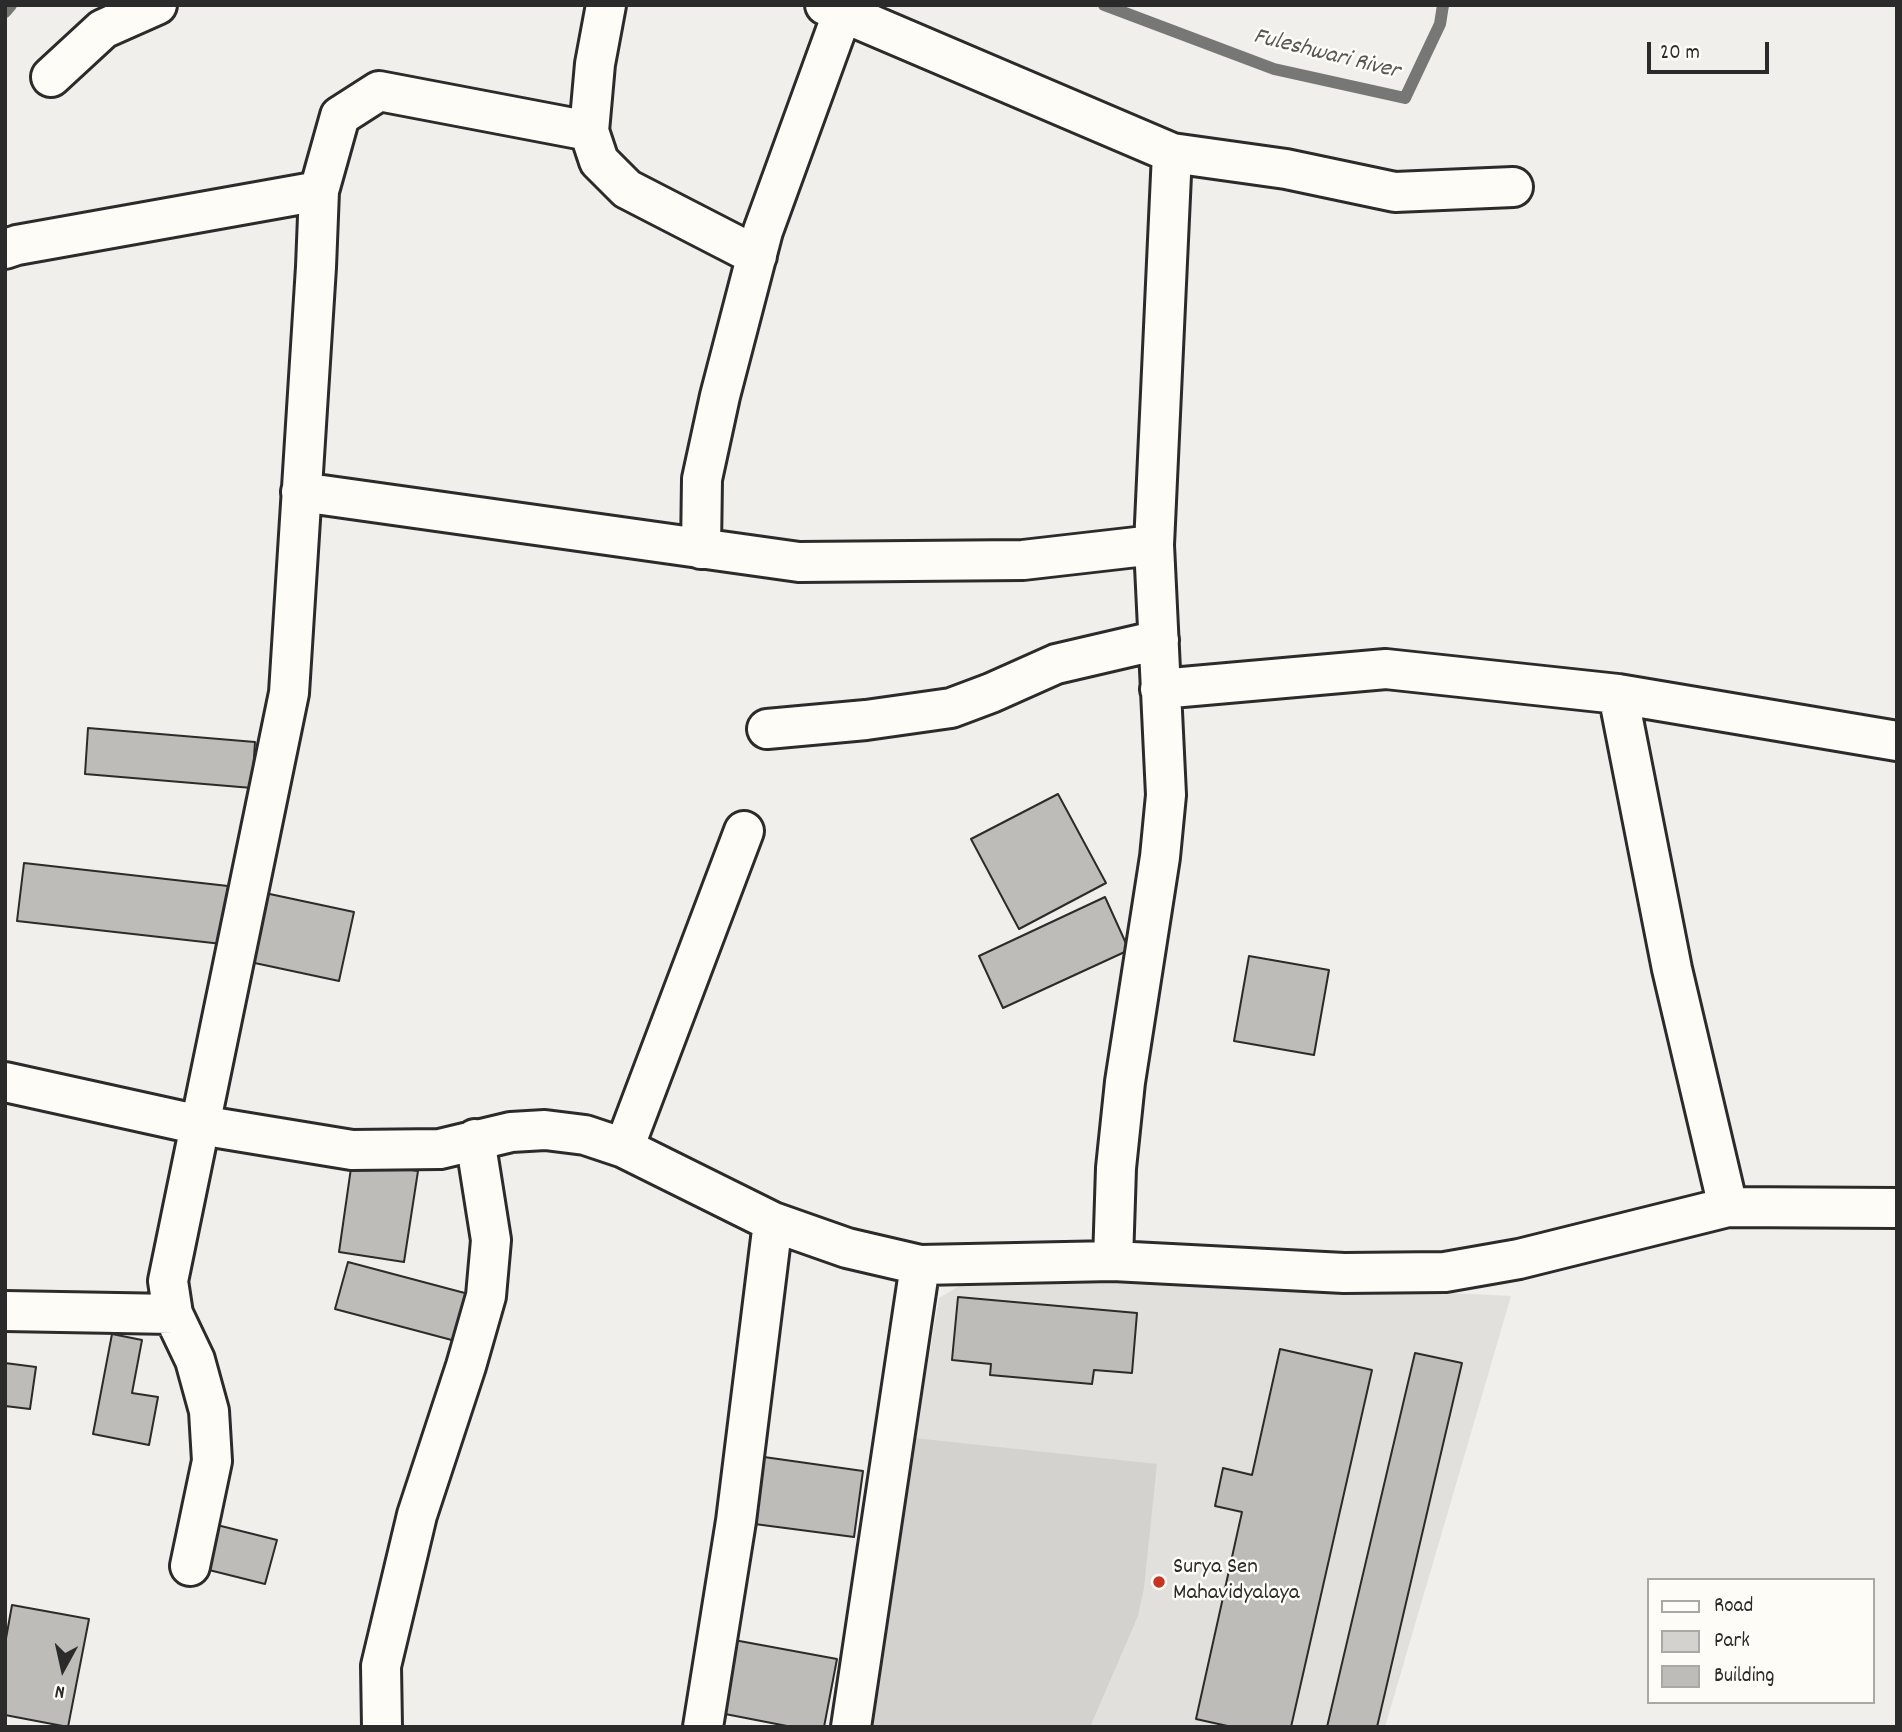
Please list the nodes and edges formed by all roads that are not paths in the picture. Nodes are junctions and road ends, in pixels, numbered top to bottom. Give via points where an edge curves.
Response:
1 (157, 5) edge
2 (606, 5) edge
3 (834, 10) edge
4 (51, 77) dead end
5 (589, 131) junction
6 (1172, 153) junction
7 (1513, 187) dead end
8 (319, 191) junction
9 (5, 249) edge
10 (757, 256) junction
11 (302, 492) junction
12 (1154, 545) junction
13 (701, 548) junction
14 (1159, 640) junction
15 (1160, 689) junction
16 (1618, 694) junction
17 (767, 729) dead end
18 (1897, 741) edge
19 (744, 831) dead end
20 (5, 1082) edge
21 (200, 1125) junction
22 (475, 1139) junction
23 (624, 1148) junction
24 (1728, 1208) junction
25 (1897, 1209) edge
26 (773, 1222) junction
27 (1113, 1261) junction
28 (920, 1265) junction
29 (5, 1311) edge
30 (173, 1314) junction
31 (190, 1566) dead end
32 (382, 1727) edge
33 (703, 1727) edge
34 (851, 1727) edge

1 - 4 street via 103,29
2 - 5 street
3 - 6 street
3 - 10 street
5 - 8 street via 379,91 340,116
5 - 10 street via 599,160 627,189
6 - 7 street via 1286,169 1395,192
6 - 12 street
8 - 9 street
8 - 11 street
10 - 13 street via 702,479
11 - 13 street
11 - 21 street via 289,693
12 - 13 street via 1023,560 813,562
12 - 14 street
14 - 15 street
14 - 17 street via 1056,664 950,708
15 - 16 street via 1386,669
15 - 27 street via 1166,795 1125,1082
16 - 18 street
16 - 24 street via 1672,969
19 - 23 street
20 - 21 street
21 - 22 street via 352,1150 440,1149
21 - 30 street via 168,1281
22 - 23 street via 545,1130 585,1135
22 - 32 street via 491,1240 486,1296 417,1515 381,1666
23 - 26 street
24 - 25 street
24 - 27 street via 1446,1272 1344,1273
26 - 28 street via 847,1248
26 - 33 street via 736,1521
27 - 28 street
28 - 34 street
29 - 30 street
30 - 31 street via 195,1360 209,1411 212,1461

